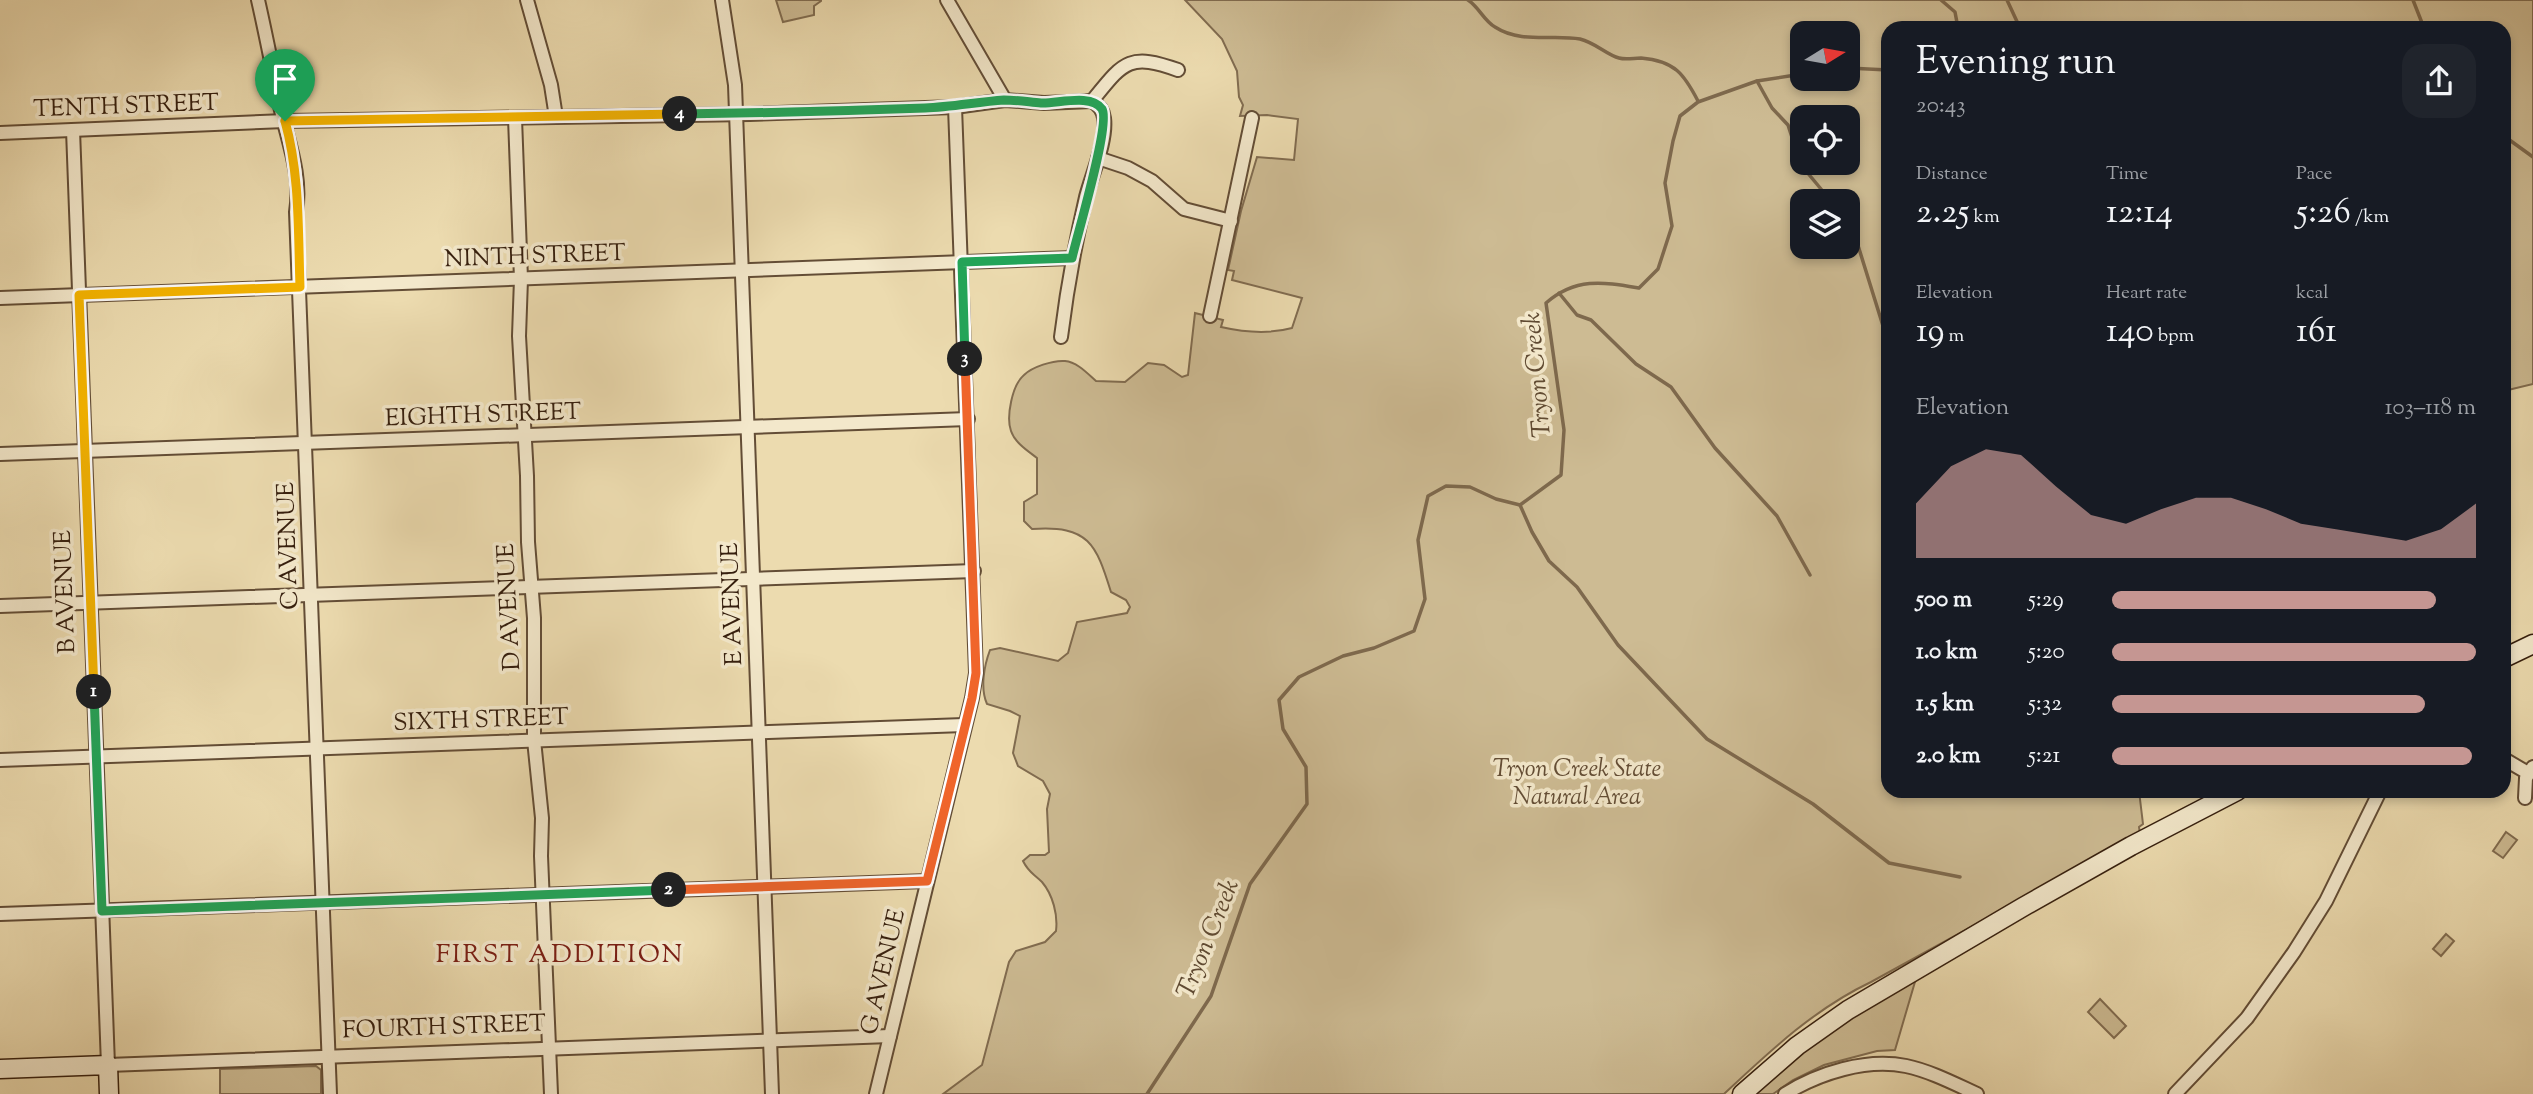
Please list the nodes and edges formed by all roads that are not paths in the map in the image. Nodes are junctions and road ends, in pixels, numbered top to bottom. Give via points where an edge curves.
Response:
1 (258, 0) edge
2 (527, 0) edge
3 (722, 0) edge
4 (947, 0) edge
5 (1178, 70) dead end
6 (1005, 100) junction
7 (1092, 101) junction
8 (955, 107) junction
9 (735, 113) junction
10 (556, 117) junction
11 (515, 118) junction
12 (1252, 118) dead end
13 (285, 121) junction
14 (73, 130) junction
15 (0, 133) edge
16 (1098, 158) junction
17 (1231, 221) junction
18 (1072, 258) junction
19 (962, 262) junction
20 (741, 271) junction
21 (521, 279) junction
22 (300, 287) junction
23 (79, 295) junction
24 (0, 298) edge
25 (1210, 316) dead end
26 (1060, 337) dead end
27 (968, 419) junction
28 (747, 428) junction
29 (524, 436) junction
30 (306, 443) junction
31 (85, 452) junction
32 (0, 454) edge
33 (974, 571) junction
34 (753, 579) junction
35 (532, 587) junction
36 (312, 595) junction
37 (91, 603) junction
38 (0, 606) edge
39 (2533, 643) edge
40 (2511, 654) edge
41 (964, 725) junction
42 (758, 732) junction
43 (534, 740) junction
44 (317, 748) junction
45 (96, 756) junction
46 (0, 760) edge
47 (2511, 762) edge
48 (2530, 770) edge
49 (2213, 798) edge
50 (2377, 798) edge
51 (2525, 799) dead end
52 (927, 881) junction
53 (764, 886) junction
54 (544, 894) junction
55 (323, 902) junction
56 (102, 911) junction
57 (0, 914) edge
58 (890, 1036) junction
59 (770, 1040) junction
60 (548, 1049) junction
61 (329, 1056) junction
62 (108, 1065) junction
63 (0, 1069) edge
64 (109, 1094) edge
65 (330, 1094) edge
66 (551, 1094) edge
67 (772, 1094) edge
68 (876, 1094) edge
69 (1742, 1094) edge
70 (1785, 1094) edge
71 (1977, 1094) edge
72 (2175, 1094) edge

1 - 13 street, C AVENUE
2 - 10 street
3 - 9 street, E AVENUE
4 - 6 street
5 - 7 street via 1152,61 1127,65
6 - 7 street, TENTH STREET
6 - 8 street, TENTH STREET
7 - 16 street via 1104,116
8 - 9 street, TENTH STREET
8 - 19 street, G AVENUE
9 - 10 street, TENTH STREET
9 - 20 street, E AVENUE
10 - 11 street, TENTH STREET
11 - 13 street, TENTH STREET
11 - 21 street, D AVENUE
12 - 17 street
13 - 14 street, TENTH STREET
13 - 22 street, C AVENUE via 298,183
14 - 15 street, TENTH STREET
14 - 23 street, B AVENUE
16 - 17 street via 1152,181 1184,209
16 - 18 street
17 - 25 street
18 - 19 street, NINTH STREET
18 - 26 street
19 - 20 street, NINTH STREET
19 - 27 street, G AVENUE
20 - 21 street, NINTH STREET
20 - 28 street, E AVENUE
21 - 22 street, NINTH STREET
21 - 29 street, D AVENUE
22 - 23 street, NINTH STREET
22 - 30 street, C AVENUE
23 - 24 street, NINTH STREET
23 - 31 street, B AVENUE
27 - 28 street, EIGHTH STREET
27 - 33 street, G AVENUE
28 - 29 street, EIGHTH STREET
28 - 34 street, E AVENUE
29 - 30 street, EIGHTH STREET
29 - 35 street, D AVENUE
30 - 31 street, EIGHTH STREET
30 - 36 street, C AVENUE
31 - 32 street, EIGHTH STREET
31 - 37 street, B AVENUE
33 - 34 street
33 - 41 street, G AVENUE via 976,673
34 - 35 street
34 - 42 street, E AVENUE
35 - 36 street
35 - 43 street, D AVENUE
36 - 37 street
36 - 44 street, C AVENUE
37 - 38 street
37 - 45 street, B AVENUE
39 - 40 main road
41 - 42 street, SIXTH STREET
41 - 52 street, G AVENUE
42 - 43 street, SIXTH STREET
42 - 53 street, E AVENUE
43 - 44 street, SIXTH STREET
43 - 54 street, D AVENUE
44 - 45 street, SIXTH STREET
44 - 55 street, C AVENUE
45 - 46 street, SIXTH STREET
45 - 56 street, B AVENUE
47 - 48 street
48 - 51 street
49 - 69 main road via 1848,1010 1797,1045
50 - 72 street via 2330,895 2304,937 2248,1018
52 - 53 street
52 - 58 street, G AVENUE
53 - 54 street
53 - 59 street, E AVENUE
54 - 55 street
54 - 60 street, D AVENUE
55 - 56 street
55 - 61 street, C AVENUE
56 - 57 street
56 - 62 street, B AVENUE
58 - 59 street, FOURTH STREET
58 - 68 street, G AVENUE
59 - 60 street, FOURTH STREET
59 - 67 street, E AVENUE
60 - 61 street, FOURTH STREET
60 - 66 street, D AVENUE
61 - 62 street, FOURTH STREET
61 - 65 street, C AVENUE
62 - 63 main road, FOURTH STREET
62 - 64 main road, B AVENUE
70 - 71 street via 1815,1078 1867,1065 1905,1066

